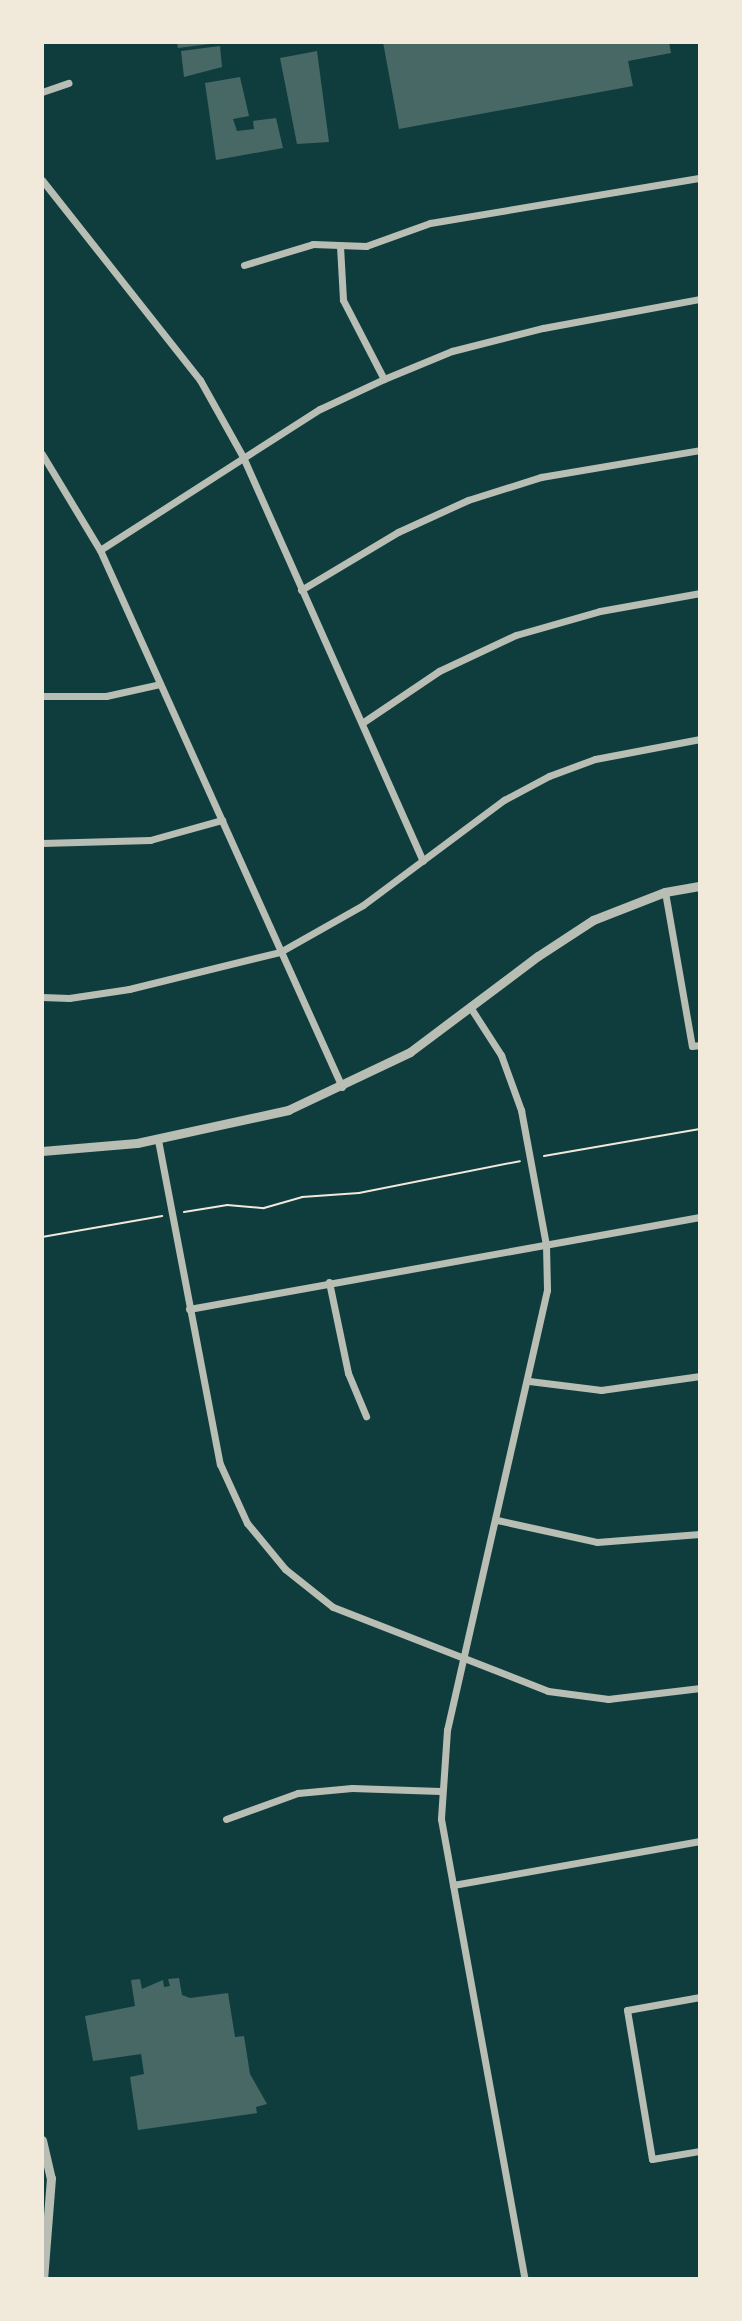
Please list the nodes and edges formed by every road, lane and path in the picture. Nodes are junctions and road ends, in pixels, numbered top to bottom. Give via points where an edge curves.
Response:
1 (68, 83) dead end
2 (42, 92) edge
3 (700, 178) edge
4 (42, 180) edge
5 (340, 246) junction
6 (244, 265) dead end
7 (700, 299) edge
8 (384, 379) junction
9 (700, 450) edge
10 (42, 454) edge
11 (243, 457) junction
12 (100, 550) junction
13 (301, 590) junction
14 (700, 593) edge
15 (160, 684) junction
16 (42, 696) edge
17 (362, 723) junction
18 (700, 739) edge
19 (222, 820) junction
20 (42, 843) edge
21 (423, 861) junction
22 (700, 886) edge
23 (665, 892) junction
24 (280, 952) junction
25 (42, 997) edge
26 (472, 1010) junction
27 (696, 1046) edge
28 (342, 1087) junction
29 (700, 1129) edge
30 (158, 1140) junction
31 (42, 1151) edge
32 (544, 1156) dead end
33 (520, 1161) dead end
34 (182, 1212) dead end
35 (162, 1216) dead end
36 (700, 1217) edge
37 (42, 1237) edge
38 (546, 1245) junction
39 (329, 1282) junction
40 (189, 1309) junction
41 (700, 1376) edge
42 (529, 1381) junction
43 (366, 1416) dead end
44 (497, 1520) junction
45 (700, 1534) edge
46 (466, 1659) junction
47 (700, 1688) edge
48 (440, 1791) junction
49 (226, 1819) dead end
50 (700, 1841) edge
51 (453, 1885) junction
52 (700, 1997) edge
53 (42, 2140) edge
54 (700, 2151) edge
55 (44, 2248) edge
56 (43, 2279) edge
57 (525, 2279) edge

1 - 2 street
3 - 5 street via 430,223 366,246
4 - 11 street via 200,380
5 - 6 street via 313,244
5 - 8 street via 343,300
7 - 8 street via 452,351
8 - 11 street via 320,409
9 - 13 street via 541,477 468,500 398,532
10 - 12 street
11 - 12 street
11 - 13 street
12 - 15 street
13 - 17 street
14 - 17 street via 600,611 516,635 439,671
15 - 16 street via 106,696
15 - 19 street
17 - 21 street
18 - 21 street via 595,759 549,776 504,800
19 - 20 street via 150,840
19 - 24 street
21 - 24 street via 363,905
22 - 23 street
23 - 26 street via 593,920
23 - 27 street
24 - 25 street via 129,989
24 - 28 street
26 - 28 street via 410,1052
26 - 38 street via 501,1055 521,1110
28 - 30 street via 288,1110
29 - 32 path
30 - 31 street
30 - 40 street
33 - 34 path via 359,1193 305,1196 264,1208 227,1205
35 - 37 path
36 - 38 street
38 - 39 street
38 - 42 street via 547,1290
39 - 40 street
39 - 43 street via 348,1373
40 - 46 street via 209,1423 247,1523 285,1569 333,1607
41 - 42 street via 601,1390
42 - 44 street
44 - 45 street via 597,1542
44 - 46 street
46 - 47 street via 548,1691 608,1699
46 - 48 street via 447,1730
48 - 49 street via 352,1788 298,1793
48 - 51 street
50 - 51 street
51 - 57 street
52 - 54 street via 627,2010 652,2159
53 - 55 street via 51,2178
55 - 56 street

